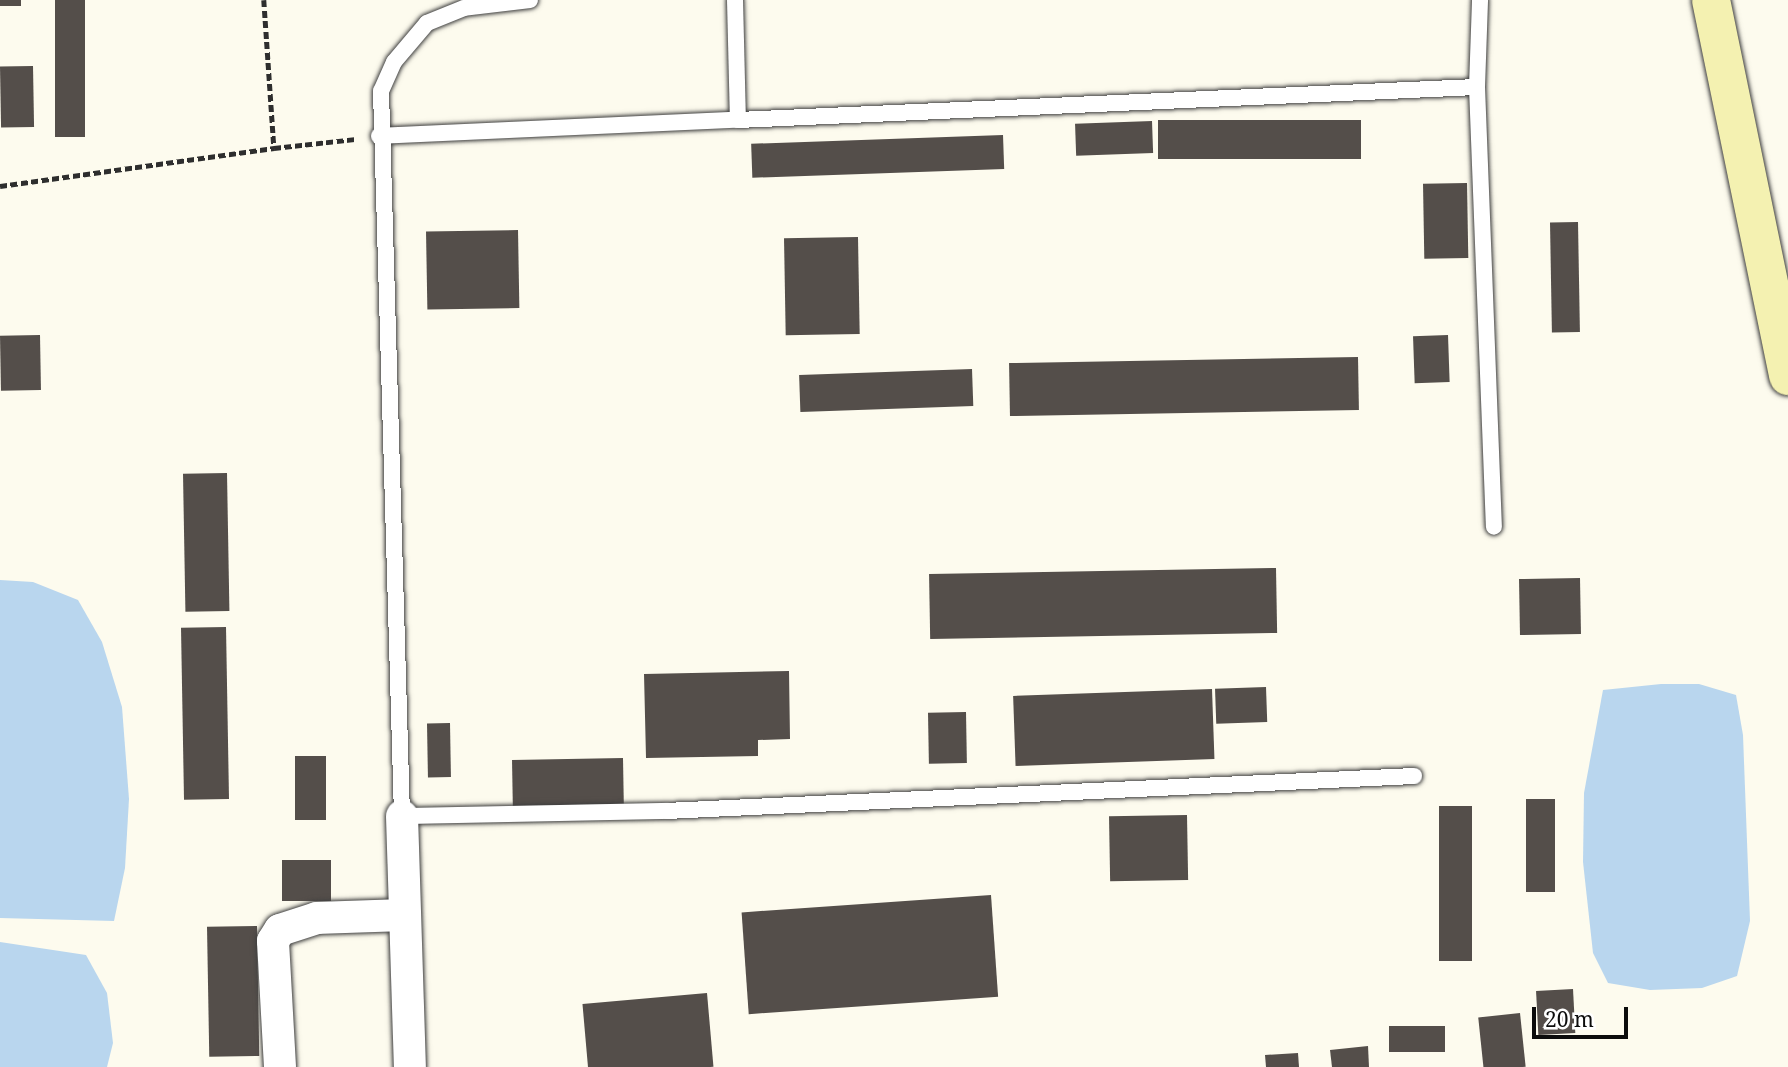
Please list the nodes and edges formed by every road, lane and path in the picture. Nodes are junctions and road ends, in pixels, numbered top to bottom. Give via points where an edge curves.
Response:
1 (264, 0) edge
2 (530, 0) edge
3 (735, 0) edge
4 (1480, 0) edge
5 (1711, 0) edge
6 (1478, 86) junction
7 (738, 120) junction
8 (379, 136) junction
9 (274, 148) junction
10 (0, 186) edge
11 (1788, 376) edge
12 (1494, 527) dead end
13 (1414, 776) dead end
14 (402, 816) junction
15 (403, 915) junction
16 (280, 1067) edge
17 (410, 1067) edge

1 - 9 path
2 - 8 lane via 464,8 427,23 394,62 381,91
3 - 7 lane
4 - 6 lane
5 - 11 main road
6 - 7 lane
6 - 12 lane
7 - 8 lane
8 - 9 path
8 - 14 lane
9 - 10 path
13 - 14 lane via 666,811
14 - 15 street
15 - 16 street via 317,918 280,930 273,941
15 - 17 street

